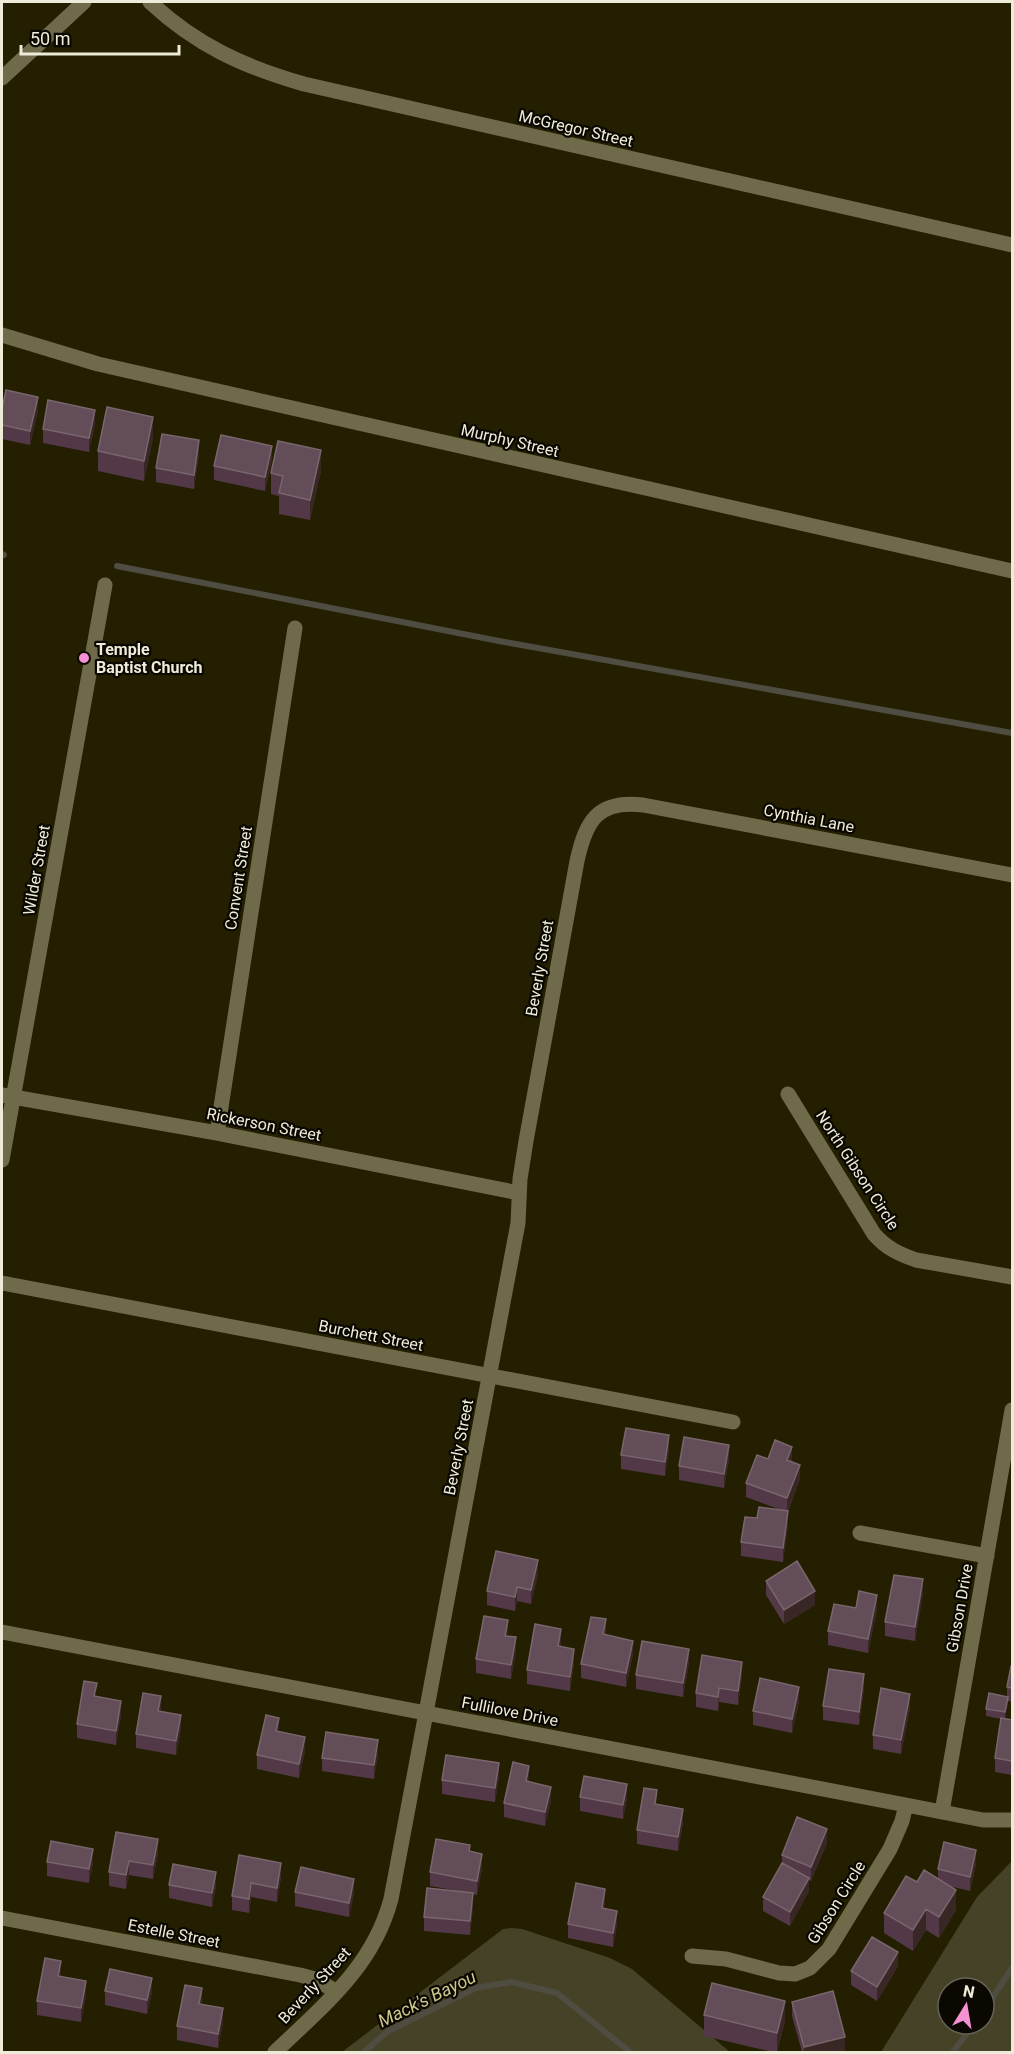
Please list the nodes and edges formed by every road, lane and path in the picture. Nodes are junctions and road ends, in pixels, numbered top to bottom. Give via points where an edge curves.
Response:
1 (84, 2) edge
2 (150, 2) edge
3 (2, 78) edge
4 (1012, 245) edge
5 (2, 335) edge
6 (1012, 571) edge
7 (105, 585) dead end
8 (295, 628) dead end
9 (599, 812) joint
10 (1012, 875) edge
11 (788, 1094) dead end
12 (7, 1096) edge
13 (217, 1133) junction
14 (2, 1160) edge
15 (519, 1193) junction
16 (1012, 1277) edge
17 (2, 1283) edge
18 (490, 1376) junction
19 (1012, 1410) edge
20 (733, 1422) dead end
21 (860, 1533) dead end
22 (987, 1556) junction
23 (2, 1632) edge
24 (426, 1713) junction
25 (906, 1805) junction
26 (942, 1812) junction
27 (1012, 1820) edge
28 (2, 1918) edge
29 (692, 1956) dead end
30 (337, 1992) junction
31 (275, 2052) edge

1 - 3 street
2 - 4 street, McGregor Street via 192,36 264,73
5 - 6 street, Murphy Street via 98,364
7 - 12 street, Wilder Street
8 - 13 street, Convent Street
9 - 10 street, Cynthia Lane via 623,804 643,805
9 - 15 street, Beverly Street via 579,852
11 - 16 street, North Gibson Circle via 881,1242 916,1260
12 - 13 street, Rickerson Street
12 - 14 street, Wilder Street
13 - 15 street, Rickerson Street
15 - 18 street, Beverly Street via 518,1223
17 - 18 street, Burchett Street
18 - 20 street, Burchett Street
18 - 24 street, Beverly Street
19 - 22 street, Gibson Drive
21 - 22 street
22 - 26 street, Gibson Drive
23 - 24 street, Fullilove Drive
24 - 25 street, Fullilove Drive
24 - 30 street, Beverly Street via 386,1918 378,1938
25 - 26 street, Fullilove Drive
25 - 29 street, Gibson Circle via 890,1849 830,1949 810,1968 795,1974 779,1973 726,1959
26 - 27 street, Fullilove Drive via 983,1820
28 - 30 street, Estelle Street via 300,1975
30 - 31 street, Beverly Street

